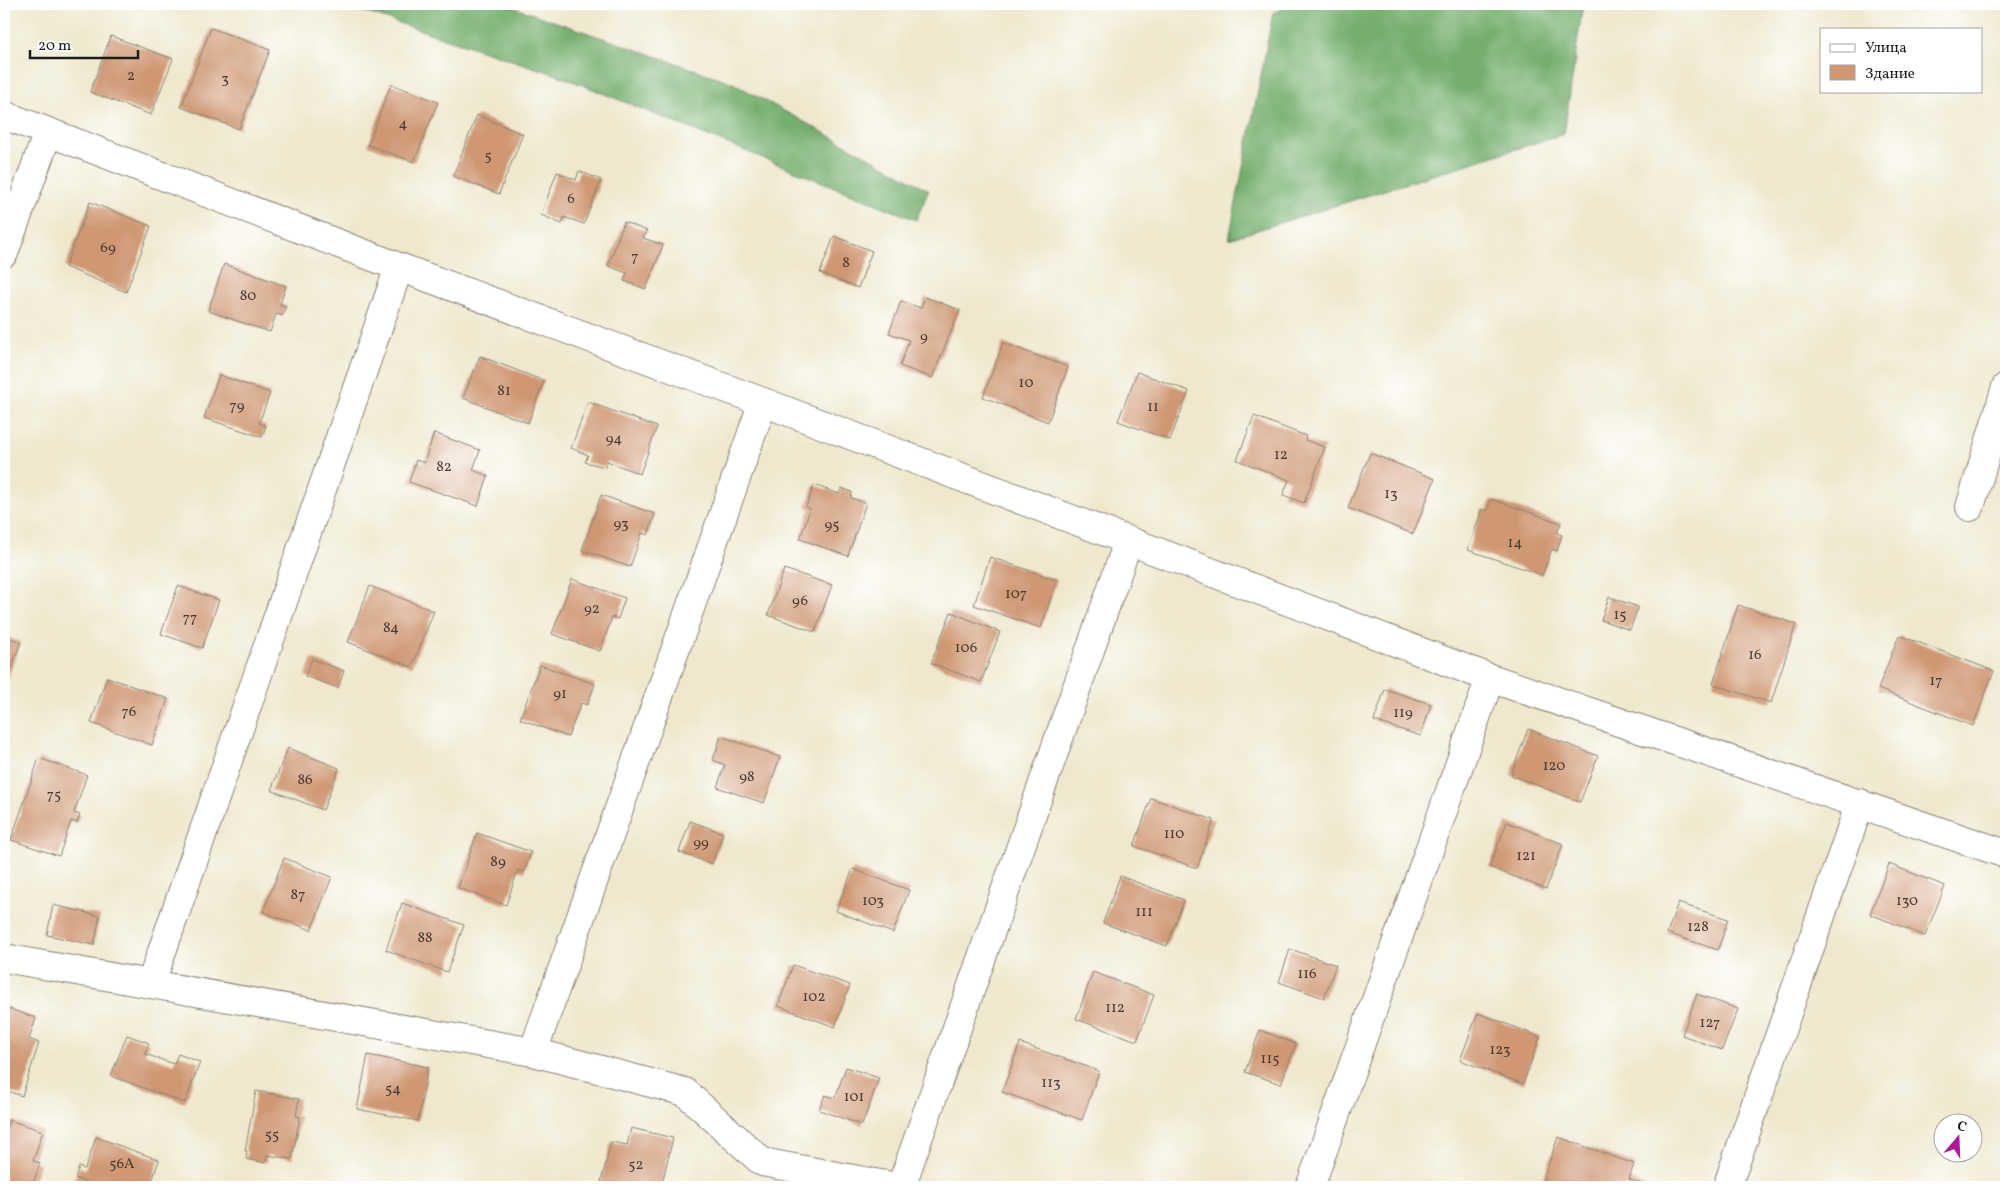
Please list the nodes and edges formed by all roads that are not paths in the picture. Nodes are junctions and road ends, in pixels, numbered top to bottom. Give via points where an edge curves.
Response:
1 (4, 115) edge
2 (48, 132) junction
3 (4, 253) edge
4 (399, 267) junction
5 (2006, 387) edge
6 (764, 402) junction
7 (1970, 507) dead end
8 (1128, 542) junction
9 (1490, 678) junction
10 (1860, 803) junction
11 (2006, 854) edge
12 (4, 958) edge
13 (151, 983) junction
14 (533, 1052) junction
15 (896, 1187) edge
16 (901, 1187) edge
17 (1310, 1187) edge
18 (1727, 1187) edge

1 - 2 lane
2 - 3 lane
2 - 4 lane
4 - 6 lane
4 - 13 lane
5 - 7 lane
6 - 8 lane
6 - 14 lane
8 - 9 lane
8 - 16 lane
9 - 10 lane
9 - 17 lane
10 - 11 lane
10 - 18 lane
12 - 13 lane
13 - 14 lane
14 - 15 lane via 685,1092 762,1162

